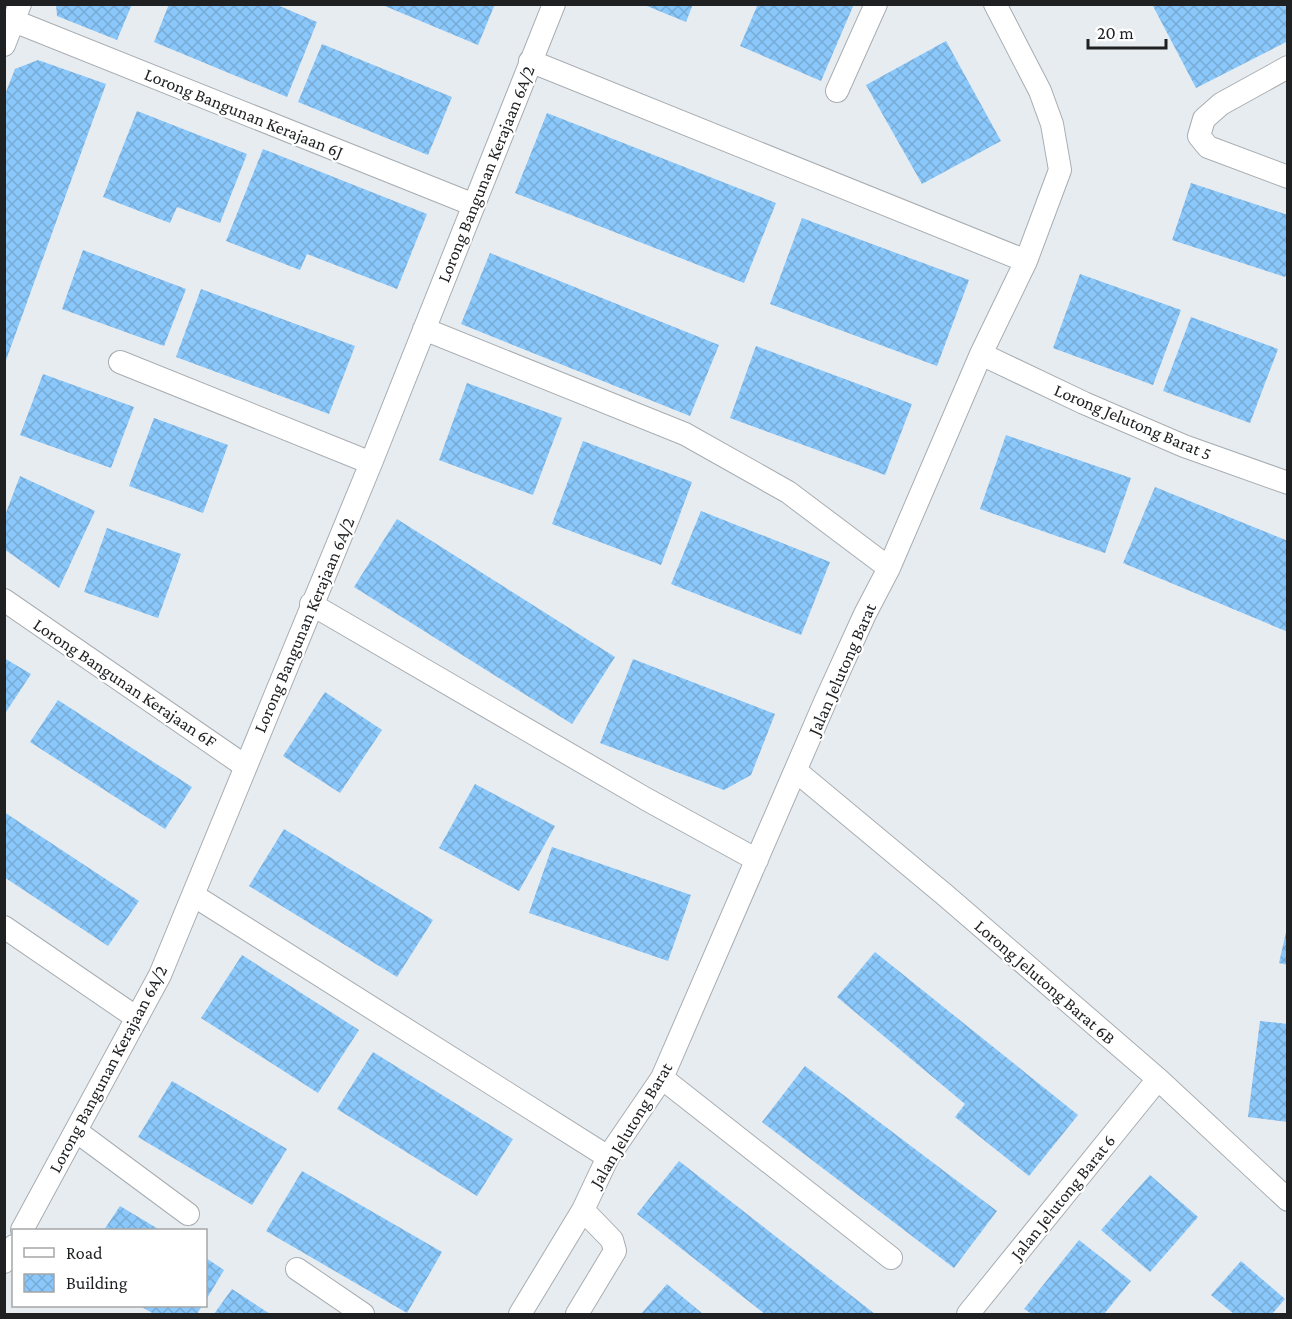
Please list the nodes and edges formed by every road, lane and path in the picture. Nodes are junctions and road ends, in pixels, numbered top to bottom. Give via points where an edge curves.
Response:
1 (554, 4) edge
2 (876, 4) edge
3 (995, 4) edge
4 (17, 13) edge
5 (4, 45) edge
6 (530, 61) junction
7 (1287, 67) edge
8 (837, 91) dead end
9 (1287, 177) edge
10 (474, 205) junction
11 (1026, 261) junction
12 (424, 329) junction
13 (981, 354) junction
14 (120, 362) dead end
15 (371, 463) junction
16 (1287, 483) edge
17 (889, 568) junction
18 (4, 600) edge
19 (311, 604) junction
20 (245, 766) junction
21 (796, 771) junction
22 (757, 860) junction
23 (193, 895) junction
24 (4, 927) edge
25 (137, 1018) junction
26 (662, 1078) junction
27 (1158, 1079) junction
28 (76, 1131) junction
29 (608, 1157) junction
30 (1287, 1200) edge
31 (583, 1210) junction
32 (188, 1214) dead end
33 (23, 1229) edge
34 (12, 1249) edge
35 (891, 1258) dead end
36 (4, 1262) edge
37 (297, 1269) dead end
38 (363, 1314) edge
39 (520, 1314) edge
40 (578, 1314) edge
41 (968, 1314) edge

1 - 6 street, Lorong Bangunan Kerajaan 6A/2
2 - 8 street
3 - 11 street, Jalan Jelutong Barat via 1040,92 1052,124 1060,170
4 - 5 street
4 - 10 street, Lorong Bangunan Kerajaan 6J
6 - 10 street, Lorong Bangunan Kerajaan 6A/2
6 - 11 street
7 - 9 street via 1221,104 1204,119 1199,136 1208,147
10 - 12 street, Lorong Bangunan Kerajaan 6A/2
11 - 13 street, Jalan Jelutong Barat
12 - 15 street, Lorong Bangunan Kerajaan 6A/2
12 - 17 street via 685,434 788,492
13 - 16 street, Lorong Jelutong Barat 5 via 1084,404
13 - 17 street, Jalan Jelutong Barat
14 - 15 street
15 - 19 street, Lorong Bangunan Kerajaan 6A/2
17 - 21 street, Jalan Jelutong Barat
18 - 20 street, Lorong Bangunan Kerajaan 6F
19 - 20 street, Lorong Bangunan Kerajaan 6A/2
19 - 22 street
20 - 23 street, Lorong Bangunan Kerajaan 6A/2
21 - 22 street, Jalan Jelutong Barat
21 - 27 street, Lorong Jelutong Barat 6B
22 - 26 street, Jalan Jelutong Barat
23 - 25 street, Lorong Bangunan Kerajaan 6A/2 via 160,975
23 - 29 street
24 - 25 street
25 - 28 street, Lorong Bangunan Kerajaan 6A/2
26 - 29 street, Jalan Jelutong Barat
26 - 35 street
27 - 30 street, Lorong Jelutong Barat 6B
27 - 41 street, Jalan Jelutong Barat 6
28 - 32 street
28 - 33 street, Lorong Bangunan Kerajaan 6A/2
29 - 31 street, Jalan Jelutong Barat
31 - 39 street, Jalan Jelutong Barat
31 - 40 street via 612,1240 615,1251
34 - 36 street
37 - 38 street

